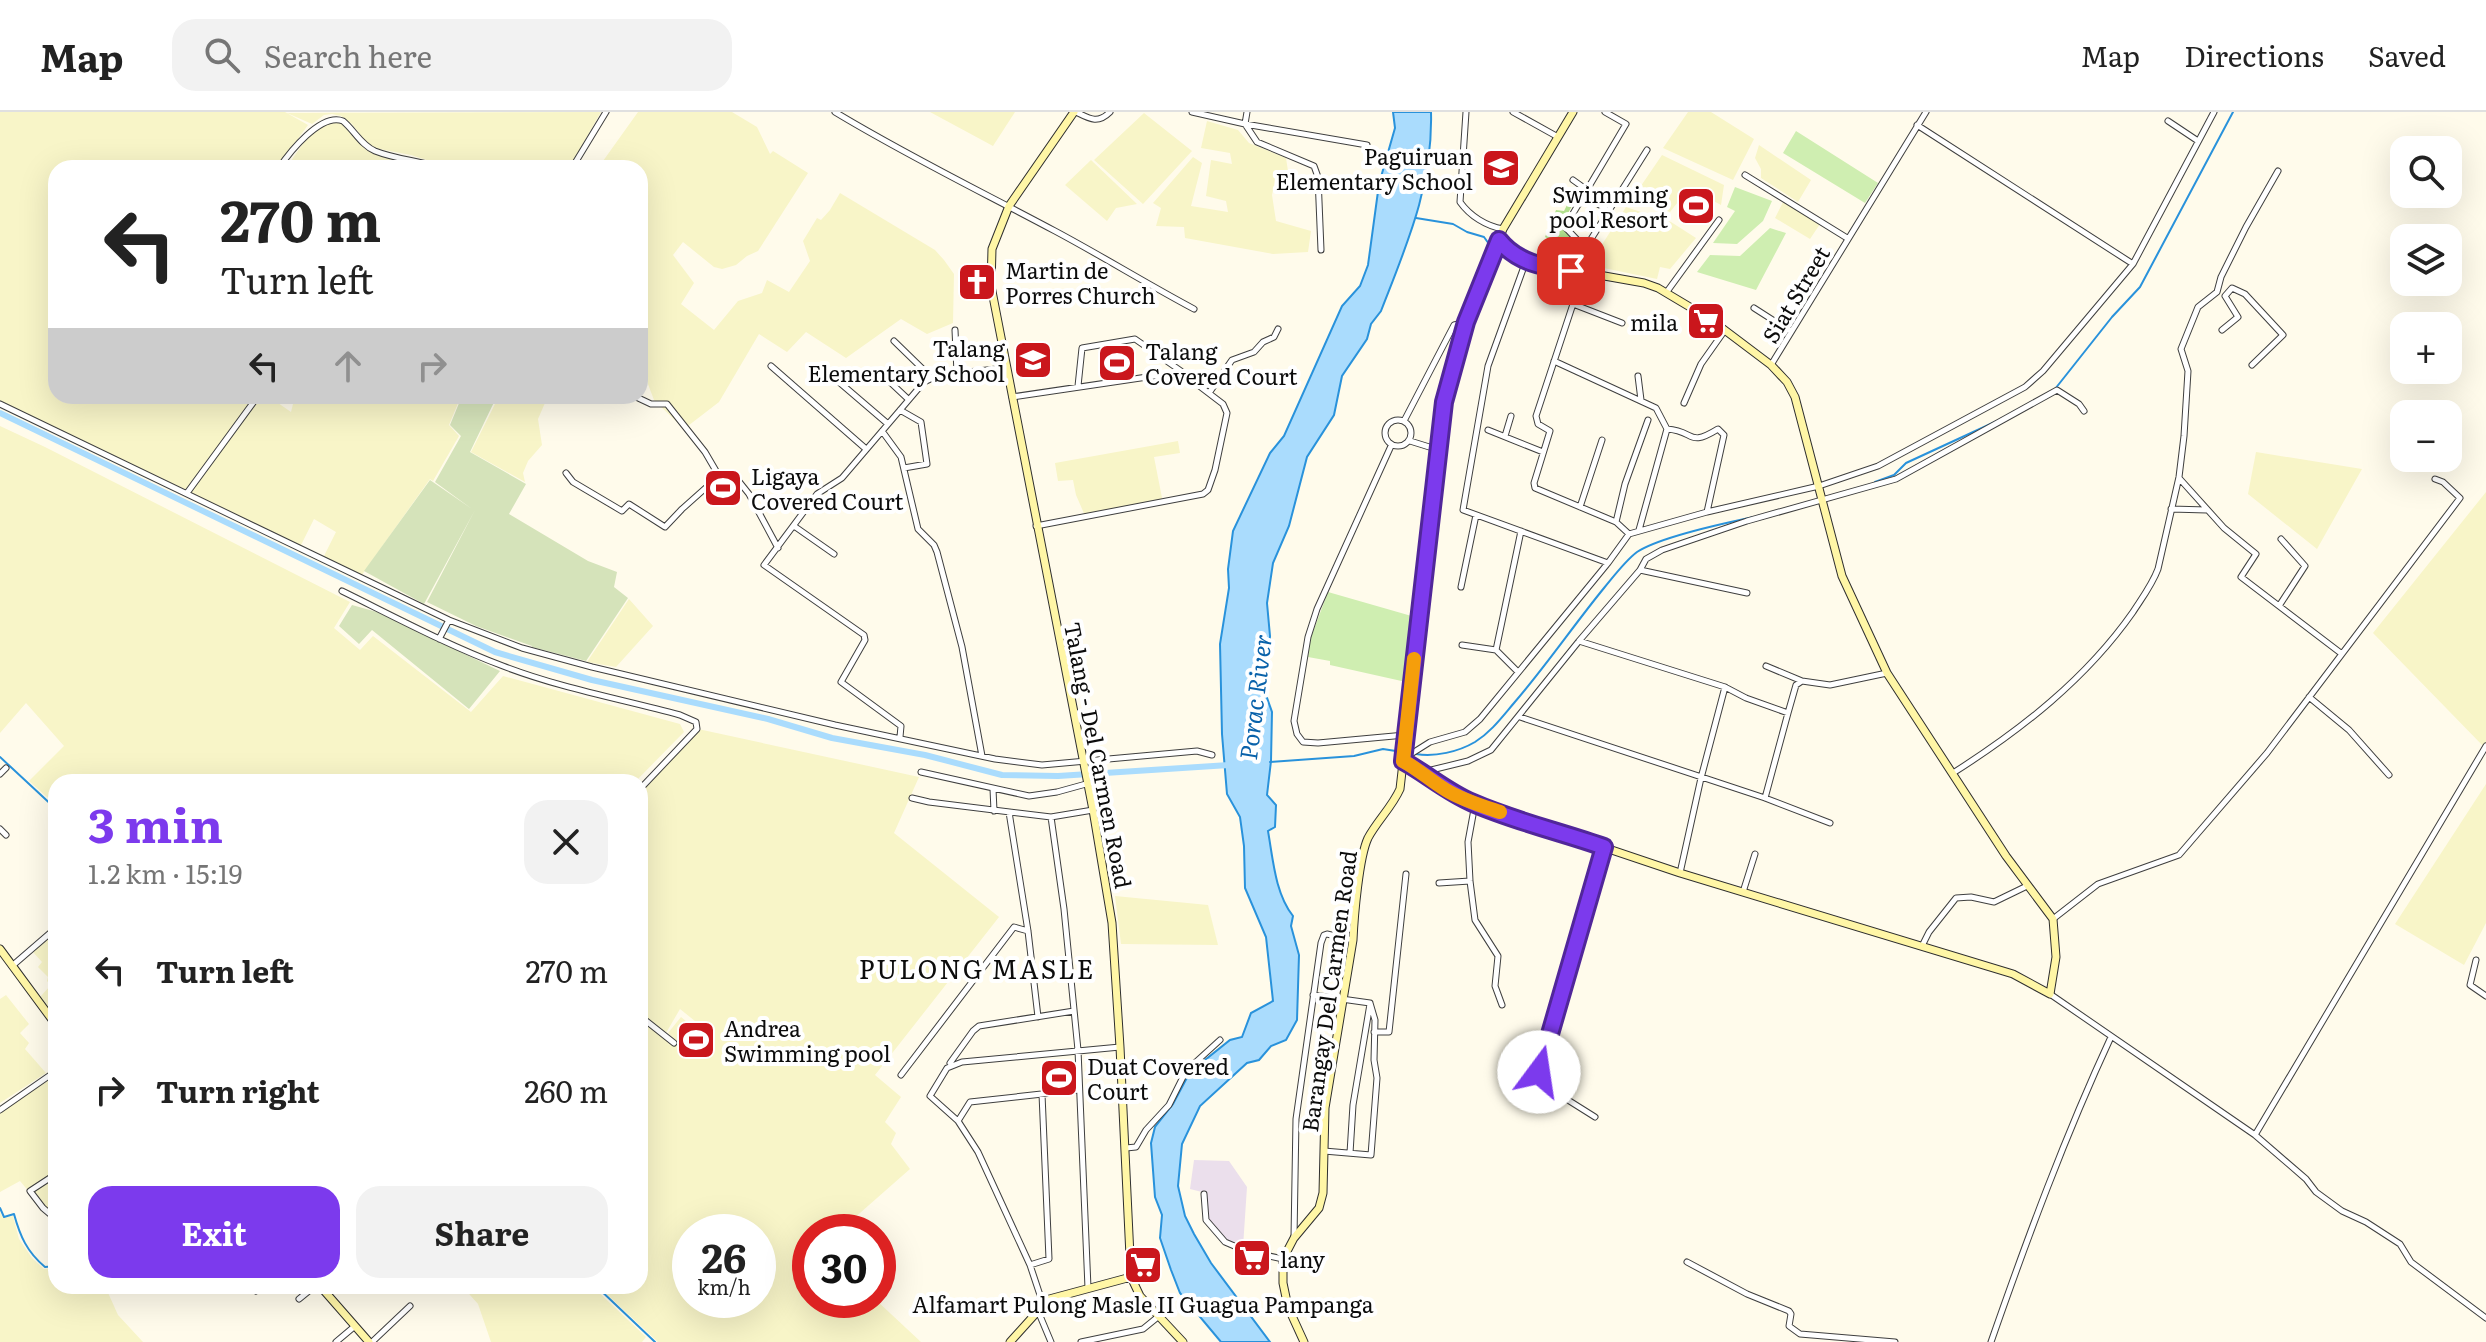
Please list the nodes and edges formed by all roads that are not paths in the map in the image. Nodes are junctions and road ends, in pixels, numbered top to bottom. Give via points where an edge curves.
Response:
1 (606, 112) edge
2 (835, 112) edge
3 (1075, 112) edge
4 (1110, 112) edge
5 (1192, 112) edge
6 (1247, 112) edge
7 (1466, 112) edge
8 (1513, 112) edge
9 (1573, 112) edge
10 (1605, 112) edge
11 (1926, 112) edge
12 (2214, 112) edge
13 (2168, 121) dead end
14 (1245, 124) junction
15 (1917, 125) junction
16 (1558, 137) junction
17 (2198, 141) junction
18 (1367, 145) dead end
19 (1647, 150) dead end
20 (285, 160) edge
21 (411, 160) edge
22 (577, 160) edge
23 (2278, 171) dead end
24 (1745, 175) dead end
25 (1573, 180) dead end
26 (1586, 192) junction
27 (1009, 206) junction
28 (1609, 211) junction
29 (1719, 220) dead end
30 (1503, 229) junction
31 (1847, 238) junction
32 (1499, 240) junction
33 (1585, 248) junction
34 (1321, 250) dead end
35 (1526, 261) junction
36 (2133, 264) junction
37 (1571, 271) junction
38 (1581, 272) junction
39 (1666, 293) junction
40 (1573, 304) junction
41 (1754, 308) dead end
42 (1194, 309) dead end
43 (1466, 322) junction
44 (1622, 323) dead end
45 (1278, 329) dead end
46 (955, 330) dead end
47 (1725, 330) junction
48 (2222, 330) dead end
49 (1790, 331) junction
50 (894, 341) dead end
51 (1554, 361) junction
52 (1771, 365) junction
53 (2252, 365) dead end
54 (771, 366) dead end
55 (1006, 368) junction
56 (825, 370) dead end
57 (1181, 372) junction
58 (957, 373) junction
59 (1638, 376) dead end
60 (932, 378) junction
61 (891, 383) dead end
62 (1078, 386) junction
63 (1209, 393) junction
64 (1012, 397) junction
65 (908, 399) junction
66 (1642, 401) junction
67 (648, 403) edge
68 (1684, 403) dead end
69 (0, 404) edge
70 (252, 404) edge
71 (900, 410) junction
72 (2084, 411) dead end
73 (1511, 416) dead end
74 (1648, 420) dead end
75 (1404, 421) junction
76 (888, 424) junction
77 (1667, 429) junction
78 (1488, 430) dead end
79 (882, 431) junction
80 (1505, 436) junction
81 (1602, 440) dead end
82 (1410, 441) junction
83 (1391, 446) junction
84 (866, 449) junction
85 (1439, 450) junction
86 (1543, 452) junction
87 (904, 468) junction
88 (566, 473) dead end
89 (719, 476) junction
90 (2179, 477) junction
91 (2435, 479) dead end
92 (1819, 486) junction
93 (187, 493) junction
94 (1822, 500) junction
95 (1580, 507) junction
96 (2171, 509) junction
97 (2208, 510) junction
98 (1707, 512) junction
99 (1476, 515) junction
100 (1616, 522) junction
101 (794, 526) junction
102 (1036, 526) junction
103 (1639, 530) junction
104 (1521, 531) junction
105 (1629, 534) junction
106 (2281, 539) dead end
107 (778, 548) junction
108 (834, 554) dead end
109 (1608, 563) junction
110 (1640, 570) junction
111 (1461, 587) dead end
112 (342, 591) dead end
113 (1747, 593) dead end
114 (2279, 606) junction
115 (448, 622) junction
116 (440, 637) junction
117 (1579, 641) junction
118 (1462, 645) dead end
119 (1496, 650) junction
120 (2342, 654) junction
121 (1766, 666) dead end
122 (1518, 672) junction
123 (1887, 673) junction
124 (1802, 681) junction
125 (1725, 687) junction
126 (2309, 697) junction
127 (1788, 713) junction
128 (1520, 717) junction
129 (900, 737) junction
130 (1405, 740) junction
131 (2486, 746) edge
132 (1212, 755) dead end
133 (982, 756) junction
134 (1404, 758) junction
135 (1082, 765) junction
136 (6, 768) dead end
137 (921, 772) dead end
138 (1423, 772) junction
139 (1953, 773) junction
140 (0, 774) edge
141 (2389, 775) dead end
142 (1701, 778) junction
143 (648, 781) edge
144 (1086, 781) junction
145 (993, 789) junction
146 (912, 798) dead end
147 (1765, 798) junction
148 (1475, 804) junction
149 (1093, 810) junction
150 (994, 811) junction
151 (1009, 812) junction
152 (1051, 817) junction
153 (1830, 823) dead end
154 (0, 829) edge
155 (6, 835) dead end
156 (1604, 847) junction
157 (1755, 854) dead end
158 (1680, 873) junction
159 (1406, 874) dead end
160 (1470, 881) junction
161 (1439, 883) dead end
162 (2027, 886) junction
163 (1743, 892) junction
164 (2053, 919) junction
165 (1028, 931) junction
166 (48, 935) edge
167 (1353, 940) junction
168 (1922, 947) junction
169 (0, 949) edge
170 (2476, 960) dead end
171 (12, 966) junction
172 (2050, 994) junction
173 (1313, 995) junction
174 (2486, 996) edge
175 (1343, 999) junction
176 (1370, 1003) junction
177 (1502, 1005) dead end
178 (1074, 1011) junction
179 (48, 1014) edge
180 (1038, 1017) junction
181 (648, 1022) edge
182 (1374, 1032) junction
183 (2111, 1037) junction
184 (1220, 1040) dead end
185 (674, 1043) dead end
186 (1120, 1047) junction
187 (1078, 1050) junction
188 (947, 1068) junction
189 (901, 1075) dead end
190 (48, 1077) edge
191 (1078, 1090) junction
192 (1042, 1094) junction
193 (0, 1110) edge
194 (1595, 1117) dead end
195 (958, 1121) junction
196 (2255, 1135) junction
197 (1126, 1148) junction
198 (1324, 1151) junction
199 (1350, 1153) junction
200 (48, 1179) edge
201 (1204, 1194) dead end
202 (48, 1212) edge
203 (1294, 1238) junction
204 (1283, 1259) junction
205 (1687, 1262) dead end
206 (1030, 1265) junction
207 (1131, 1277) junction
208 (1088, 1288) junction
209 (306, 1294) edge
210 (326, 1294) edge
211 (299, 1299) dead end
212 (1042, 1301) junction
213 (410, 1306) dead end
214 (1038, 1311) junction
215 (1159, 1316) junction
216 (2486, 1318) edge
217 (356, 1326) junction
218 (1181, 1341) edge
219 (336, 1342) edge
220 (370, 1342) edge
221 (1010, 1342) edge
222 (1051, 1342) edge
223 (1081, 1342) edge
224 (1304, 1342) edge
225 (1895, 1342) edge
226 (1991, 1342) edge

1 - 22 street
2 - 27 street
3 - 4 street via 1093,121
3 - 27 street, Talang - Del Carmen Road
5 - 14 street
6 - 14 street
7 - 30 street via 1460,202 1476,218
8 - 16 street
9 - 16 street, Barangay Del Carmen Road
10 - 26 street via 1626,124
11 - 15 street, Siat Street
12 - 17 street
13 - 17 street
14 - 18 street
14 - 34 street via 1257,142 1314,166
15 - 31 street, Siat Street
15 - 36 street
16 - 30 street, Barangay Del Carmen Road
17 - 36 street
19 - 28 street
20 - 21 street via 300,139 333,117 370,149
23 - 90 street via 2217,292 2198,307 2181,349 2188,393
24 - 31 street
25 - 26 street
26 - 28 street
26 - 33 street via 1565,227
27 - 42 street
27 - 55 street, Talang - Del Carmen Road via 992,249 991,286
28 - 33 street
29 - 39 street
30 - 32 street, Barangay Del Carmen Road
31 - 49 street, Siat Street
32 - 35 street via 1509,253
32 - 43 street, Barangay Del Carmen Road
33 - 37 street
35 - 37 street
35 - 99 street via 1481,398 1463,510
36 - 92 street via 2025,387 1878,466
37 - 38 street
38 - 39 street via 1644,283
38 - 40 street
39 - 47 street
40 - 44 street
40 - 51 street
41 - 49 street
43 - 75 street via 1454,325
43 - 85 street, Barangay Del Carmen Road via 1444,402
45 - 63 street via 1254,352 1232,360
46 - 58 street
47 - 52 street
47 - 68 street via 1701,364
48 - 53 street via 2238,317 2225,296 2232,288 2245,294 2283,335
49 - 52 street, Siat Street
50 - 60 street
51 - 66 street
51 - 86 street via 1536,416 1550,431
52 - 92 street via 1795,397
54 - 84 street
55 - 58 street
55 - 64 street, Talang - Del Carmen Road
56 - 76 street
57 - 62 street
57 - 62 street via 1135,339 1082,348
57 - 63 street
58 - 60 street
59 - 66 street
60 - 65 street
61 - 65 street
62 - 64 street
63 - 102 street via 1227,413 1215,470 1203,494
64 - 102 street, Talang - Del Carmen Road
65 - 71 street
66 - 77 street via 1656,408
67 - 89 street via 667,404
69 - 93 street
70 - 93 street
71 - 76 street
71 - 87 street via 921,422 927,464
72 - 94 street via 2057,390 1896,479
73 - 80 street
74 - 100 street
75 - 82 street via 1411,430
75 - 83 street via 1393,420 1385,427 1384,438
76 - 79 street
77 - 98 street via 1695,440 1718,429 1724,435
77 - 103 street
78 - 80 street
79 - 84 street
79 - 87 street
80 - 86 street
81 - 95 street
82 - 83 street
82 - 85 street
83 - 130 street via 1317,609 1294,721 1303,742
84 - 101 street via 842,478 817,494
85 - 130 street, Barangay Del Carmen Road
86 - 95 street via 1535,488
87 - 133 street via 918,529 937,552
88 - 89 street via 622,511 629,504 665,527
89 - 107 street via 740,482
90 - 96 street
90 - 97 street
91 - 120 street via 2460,498
92 - 94 street
92 - 98 street
93 - 115 street
94 - 110 street via 1662,550 1646,559
94 - 123 street via 1842,576
95 - 100 street
96 - 97 street
96 - 139 street via 2152,584 2119,632 2080,677 1993,748
97 - 114 street via 2256,554 2241,577
98 - 103 street
99 - 104 street
99 - 111 street
100 - 105 street
101 - 107 street
101 - 108 street
102 - 135 street, Talang - Del Carmen Road
103 - 105 street
104 - 109 street
104 - 119 street
105 - 109 street
106 - 114 street via 2305,566
107 - 129 street via 764,565 864,635 841,682 901,726
109 - 122 street
110 - 113 street
110 - 117 street
112 - 116 street
114 - 120 street
115 - 116 street
115 - 129 street via 580,664
116 - 143 street via 537,678 698,723
117 - 125 street
117 - 128 street
118 - 119 street
119 - 122 street
120 - 126 street
121 - 124 street
122 - 134 street via 1465,732 1430,742
123 - 124 street via 1830,685
123 - 139 street
124 - 127 street
125 - 127 street
125 - 142 street
126 - 141 street via 2349,730
126 - 164 street via 2179,855 2098,884
127 - 147 street
128 - 138 street via 1491,750
128 - 142 street
129 - 133 street
130 - 134 street, Barangay Del Carmen Road
131 - 196 street
132 - 135 street via 1197,751
133 - 135 street via 1026,765
134 - 138 street
134 - 167 street, Barangay Del Carmen Road via 1393,805 1368,837
135 - 144 street, Talang - Del Carmen Road
136 - 140 street
137 - 145 street
138 - 148 street
139 - 162 street
142 - 147 street
142 - 158 street
144 - 145 street via 1029,796
144 - 149 street, Talang - Del Carmen Road
145 - 150 street
146 - 150 street
147 - 153 street
148 - 156 street
148 - 160 street via 1468,842
149 - 152 street
149 - 186 street, Talang - Del Carmen Road via 1112,923
150 - 151 street
151 - 152 street
151 - 165 street
152 - 178 street
154 - 155 street
156 - 158 street
156 - 194 street via 1539,1072 1552,1090
157 - 163 street
158 - 163 street
159 - 182 street via 1389,1032
160 - 161 street
160 - 177 street via 1475,920 1498,956 1495,986
162 - 164 street
162 - 168 street via 1994,902 1956,898
163 - 168 street
164 - 172 street via 2056,957
165 - 180 street
165 - 189 street via 1014,927
166 - 171 street
167 - 173 street via 1324,935
167 - 175 street, Barangay Del Carmen Road
168 - 172 street via 2013,974
169 - 171 street
170 - 174 street via 2470,985
171 - 179 street
172 - 183 street
173 - 175 street
173 - 203 street via 1296,1119
175 - 176 street
175 - 198 street, Barangay Del Carmen Road via 1325,1108
176 - 182 street
176 - 199 street
178 - 180 street
178 - 187 street
180 - 188 street via 979,1026
181 - 185 street
182 - 199 street via 1377,1078 1371,1154
183 - 196 street
183 - 226 street via 2028,1234
184 - 197 street via 1186,1071 1169,1105 1136,1147
186 - 187 street
186 - 197 street, Talang - Del Carmen Road
187 - 188 street
187 - 191 street
188 - 195 street via 930,1096
190 - 193 street
191 - 192 street
191 - 208 street
192 - 195 street via 970,1102
192 - 206 street via 1049,1259
195 - 206 street via 978,1152
196 - 216 street via 2316,1192 2400,1244 2411,1262
197 - 207 street, Talang - Del Carmen Road
198 - 199 street
198 - 203 street, Barangay Del Carmen Road via 1319,1208
200 - 202 street via 30,1191
201 - 204 street via 1206,1220 1225,1242
203 - 204 street, Barangay Del Carmen Road
204 - 224 street via 1288,1307
205 - 225 street via 1789,1311 1789,1326 1800,1334
206 - 212 street
207 - 208 street
207 - 215 street via 1135,1290
208 - 212 street
209 - 211 street
210 - 217 street
212 - 214 street
213 - 220 street
214 - 221 street
214 - 222 street
215 - 218 street
215 - 223 street via 1143,1329
217 - 219 street
217 - 220 street

